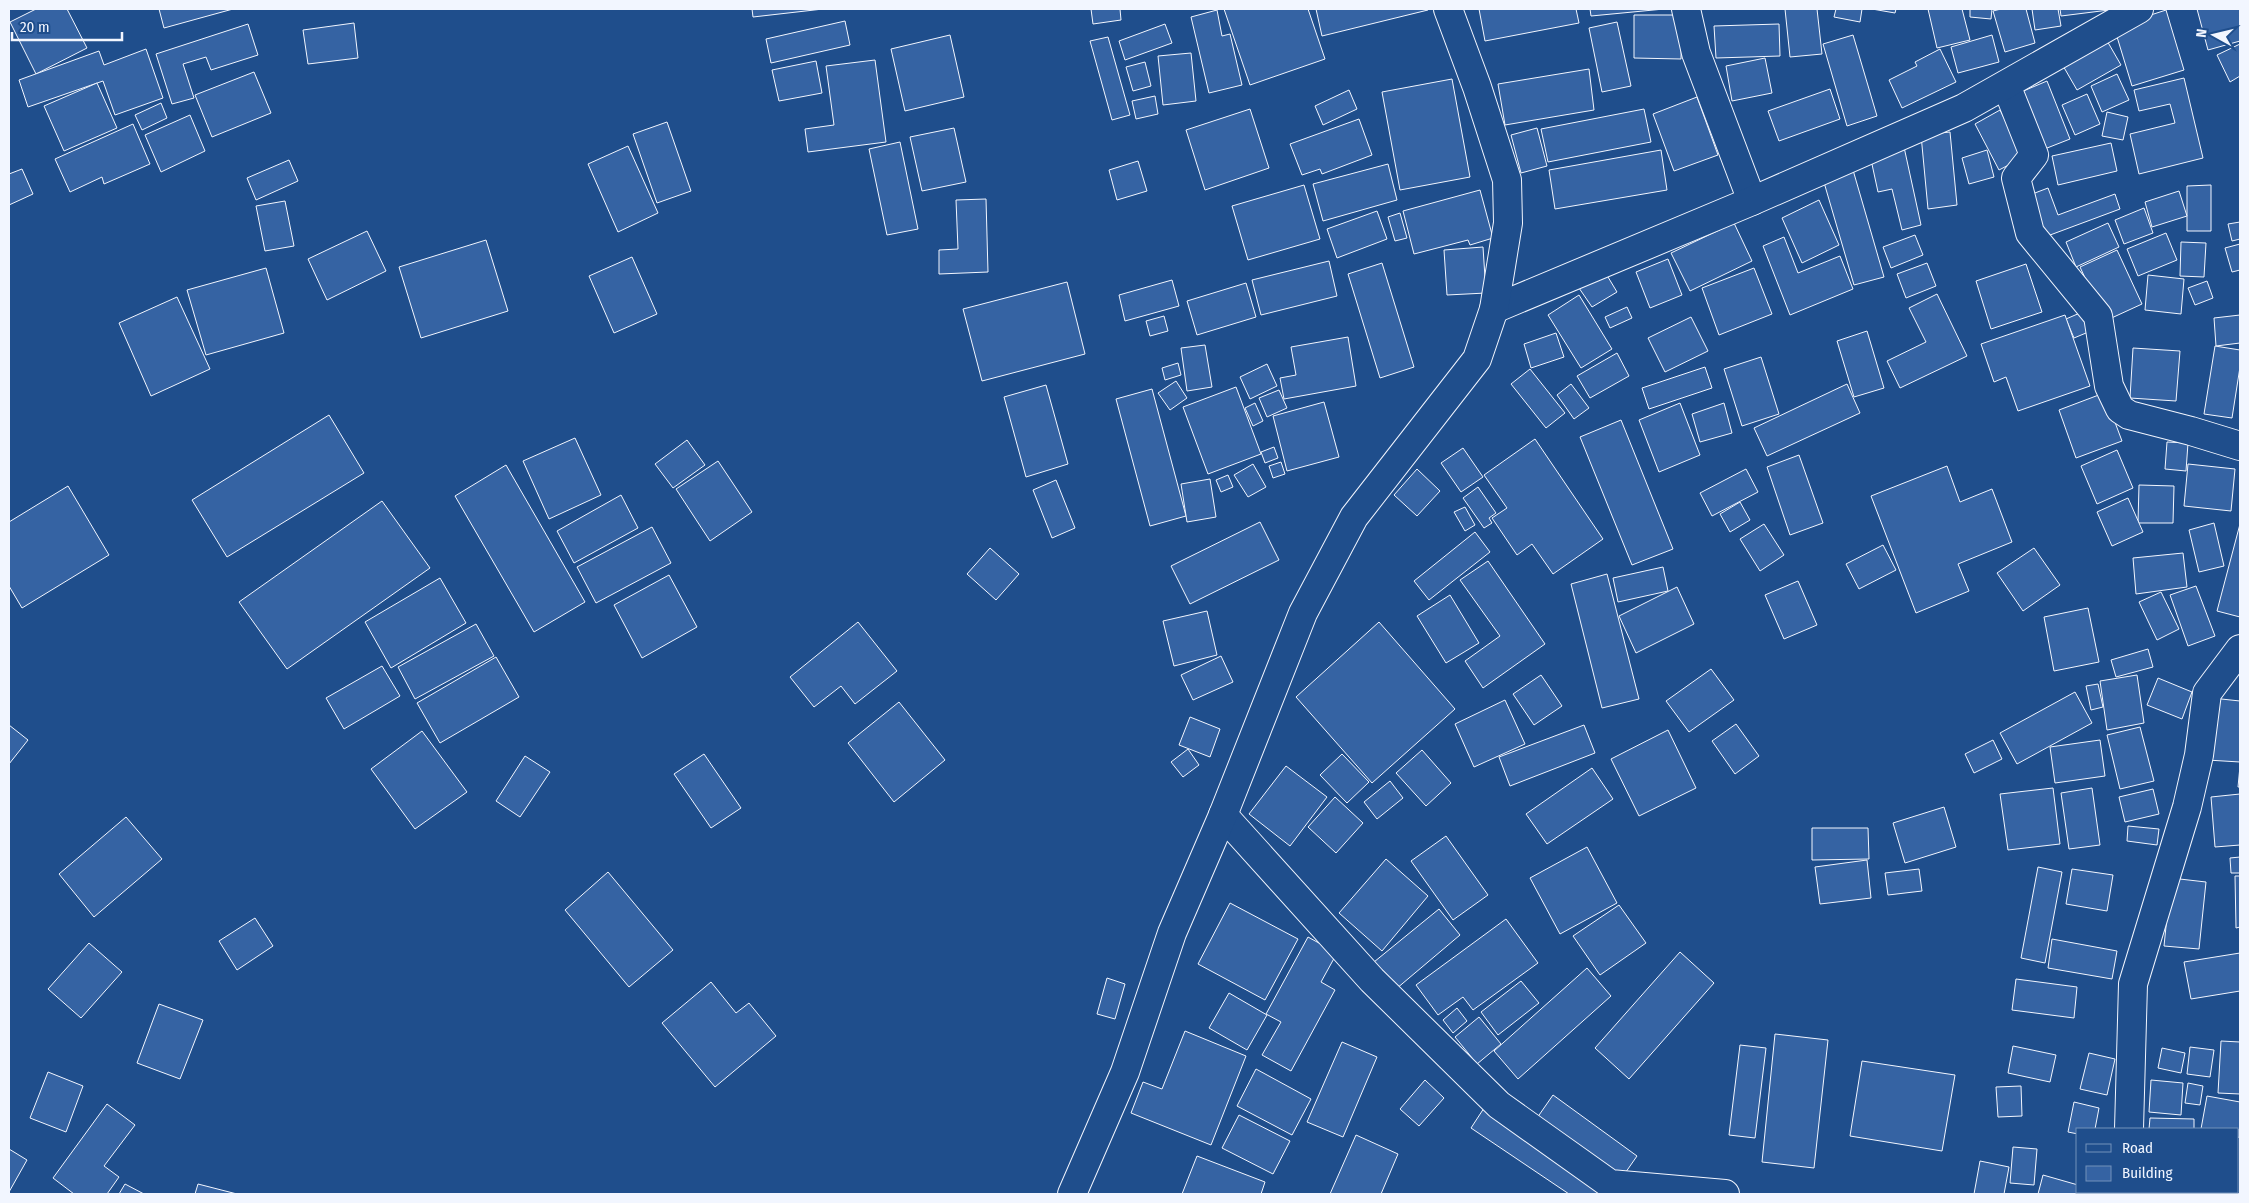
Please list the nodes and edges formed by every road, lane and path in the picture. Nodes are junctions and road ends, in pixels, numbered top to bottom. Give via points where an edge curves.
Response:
1 (1448, 9) edge
2 (1686, 9) edge
3 (2139, 9) edge
4 (2006, 85) junction
5 (1752, 201) junction
6 (1494, 309) junction
7 (2240, 446) edge
8 (2240, 649) edge
9 (1223, 815) junction
10 (2129, 1128) edge
11 (1072, 1194) edge
12 (1725, 1194) edge

1 - 6 street via 1507,180 1508,223
2 - 5 street via 1696,53
3 - 4 street
4 - 5 street via 1955,112
4 - 7 street via 2034,155 2016,178 2030,233 2098,316 2109,386 2120,409 2129,415
5 - 6 street
6 - 9 street via 1477,359 1354,517 1303,613
8 - 10 street via 2207,692 2199,755 2187,807 2134,984
9 - 11 street via 1172,933 1125,1072
9 - 12 street via 1372,980 1499,1105 1610,1184

